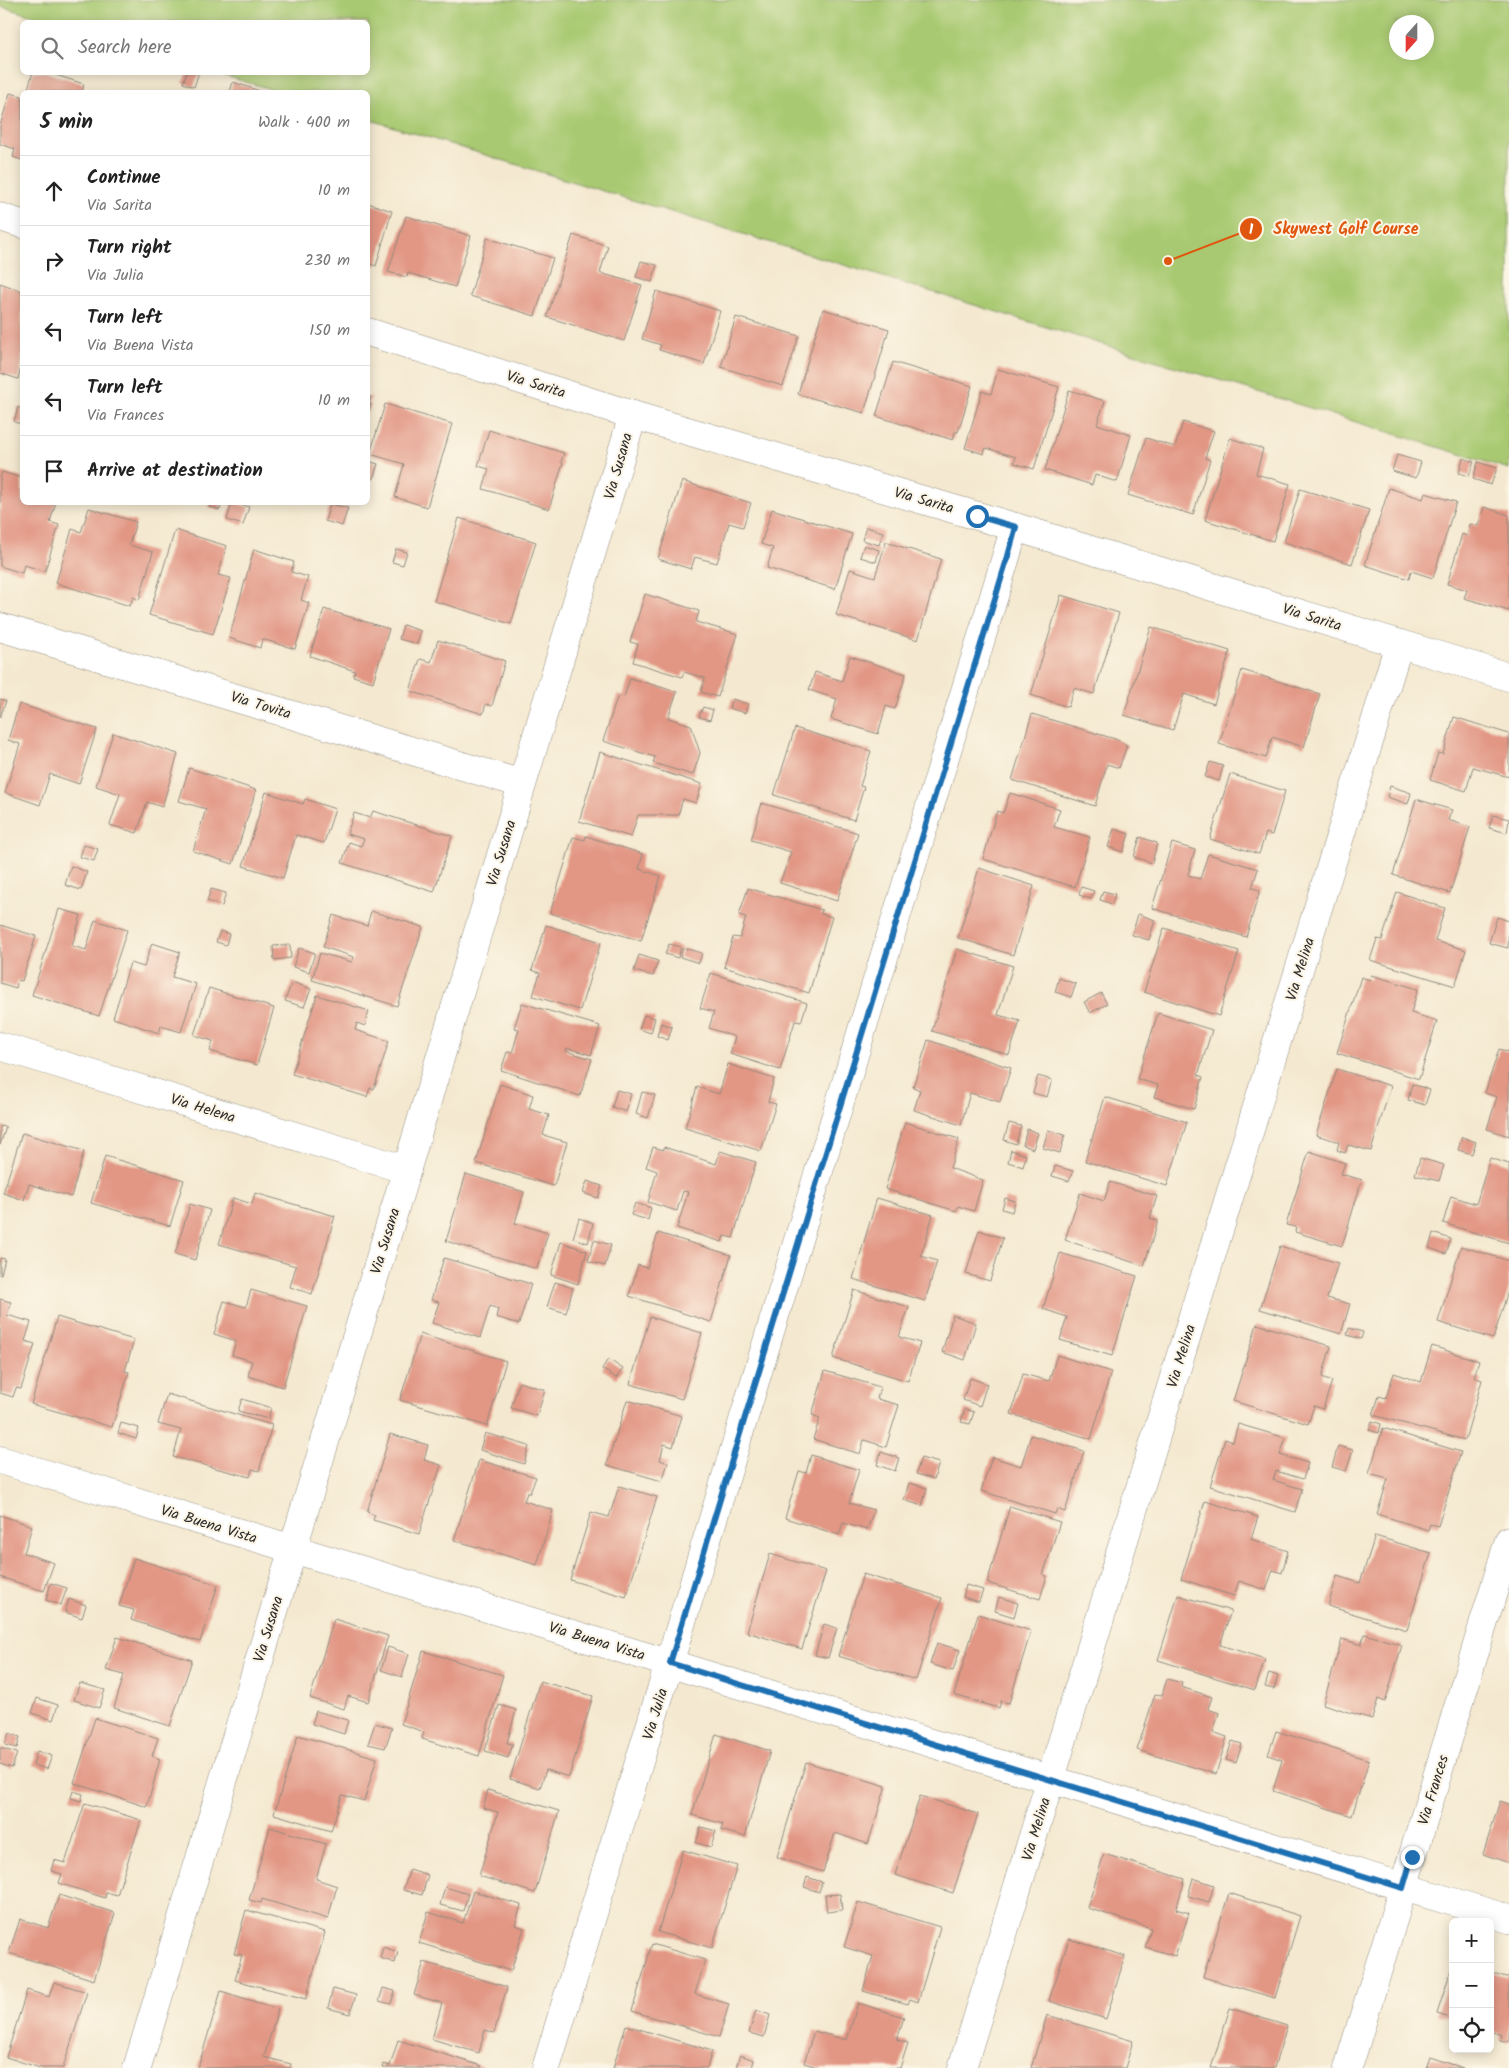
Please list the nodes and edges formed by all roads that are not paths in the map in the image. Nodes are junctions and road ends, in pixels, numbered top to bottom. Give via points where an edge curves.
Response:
1 (0, 217) edge
2 (20, 223) edge
3 (370, 333) edge
4 (633, 415) junction
5 (1016, 527) junction
6 (0, 627) edge
7 (1399, 644) junction
8 (1509, 677) edge
9 (522, 784) junction
10 (0, 1046) edge
11 (407, 1170) junction
12 (0, 1460) edge
13 (1509, 1540) edge
14 (291, 1550) junction
15 (670, 1663) junction
16 (1052, 1779) junction
17 (1403, 1888) junction
18 (1509, 1919) edge
19 (137, 2068) edge
20 (546, 2068) edge
21 (962, 2068) edge
22 (1348, 2068) edge

1 - 2 street
3 - 4 street, Via Sarita
4 - 5 street, Via Sarita
4 - 9 street, Via Susana
5 - 7 street, Via Sarita
5 - 15 street, Via Julia
6 - 9 street, Via Tovita
7 - 8 street, Via Sarita
7 - 16 street, Via Melina
9 - 11 street, Via Susana
10 - 11 street, Via Helena
11 - 14 street, Via Susana
12 - 14 street, Via Buena Vista
13 - 17 street, Via Frances
14 - 15 street, Via Buena Vista
14 - 19 street, Via Susana
15 - 16 street, Via Buena Vista
15 - 20 street, Via Julia
16 - 17 street, Via Buena Vista
16 - 21 street, Via Melina
17 - 18 street, Via Buena Vista
17 - 22 street, Via Frances

